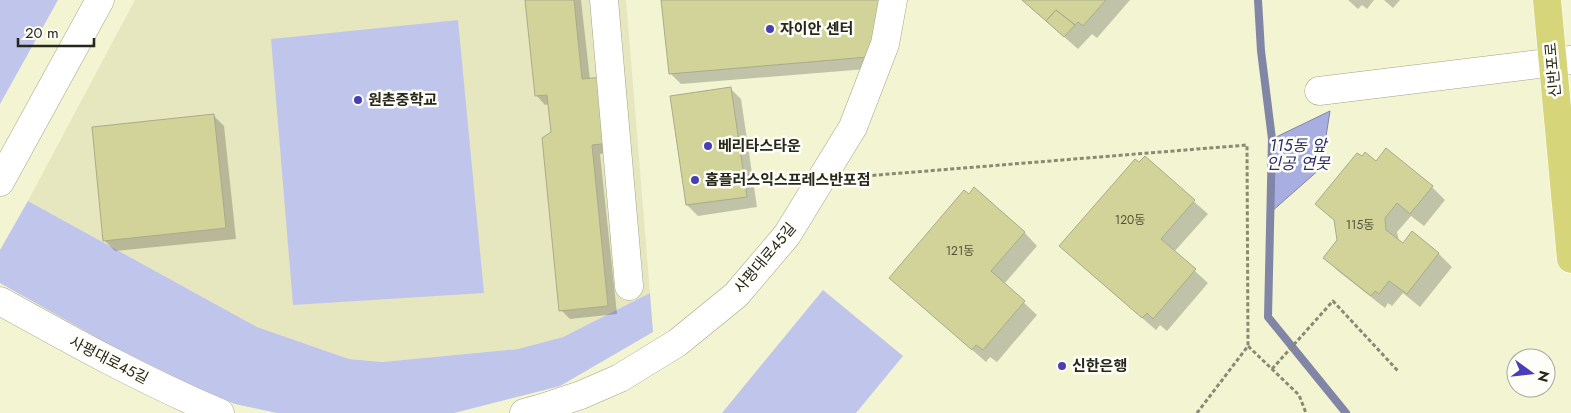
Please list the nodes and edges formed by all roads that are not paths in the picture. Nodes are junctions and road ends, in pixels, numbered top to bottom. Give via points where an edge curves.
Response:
1 (100, 0) edge
2 (604, 0) edge
3 (893, 0) edge
4 (1547, 0) edge
5 (1562, 62) edge
6 (1319, 91) dead end
7 (0, 182) edge
8 (1571, 259) edge
9 (629, 286) dead end
10 (0, 301) edge
11 (220, 413) edge
12 (524, 413) edge

1 - 7 lane
2 - 9 lane
3 - 12 lane, 사평대로45길 via 885,44 853,127 787,235 736,295 677,343 620,378 581,395
4 - 5 main road, 신반포로
5 - 6 lane
5 - 8 main road, 신반포로
10 - 11 lane, 사평대로45길 via 172,393

